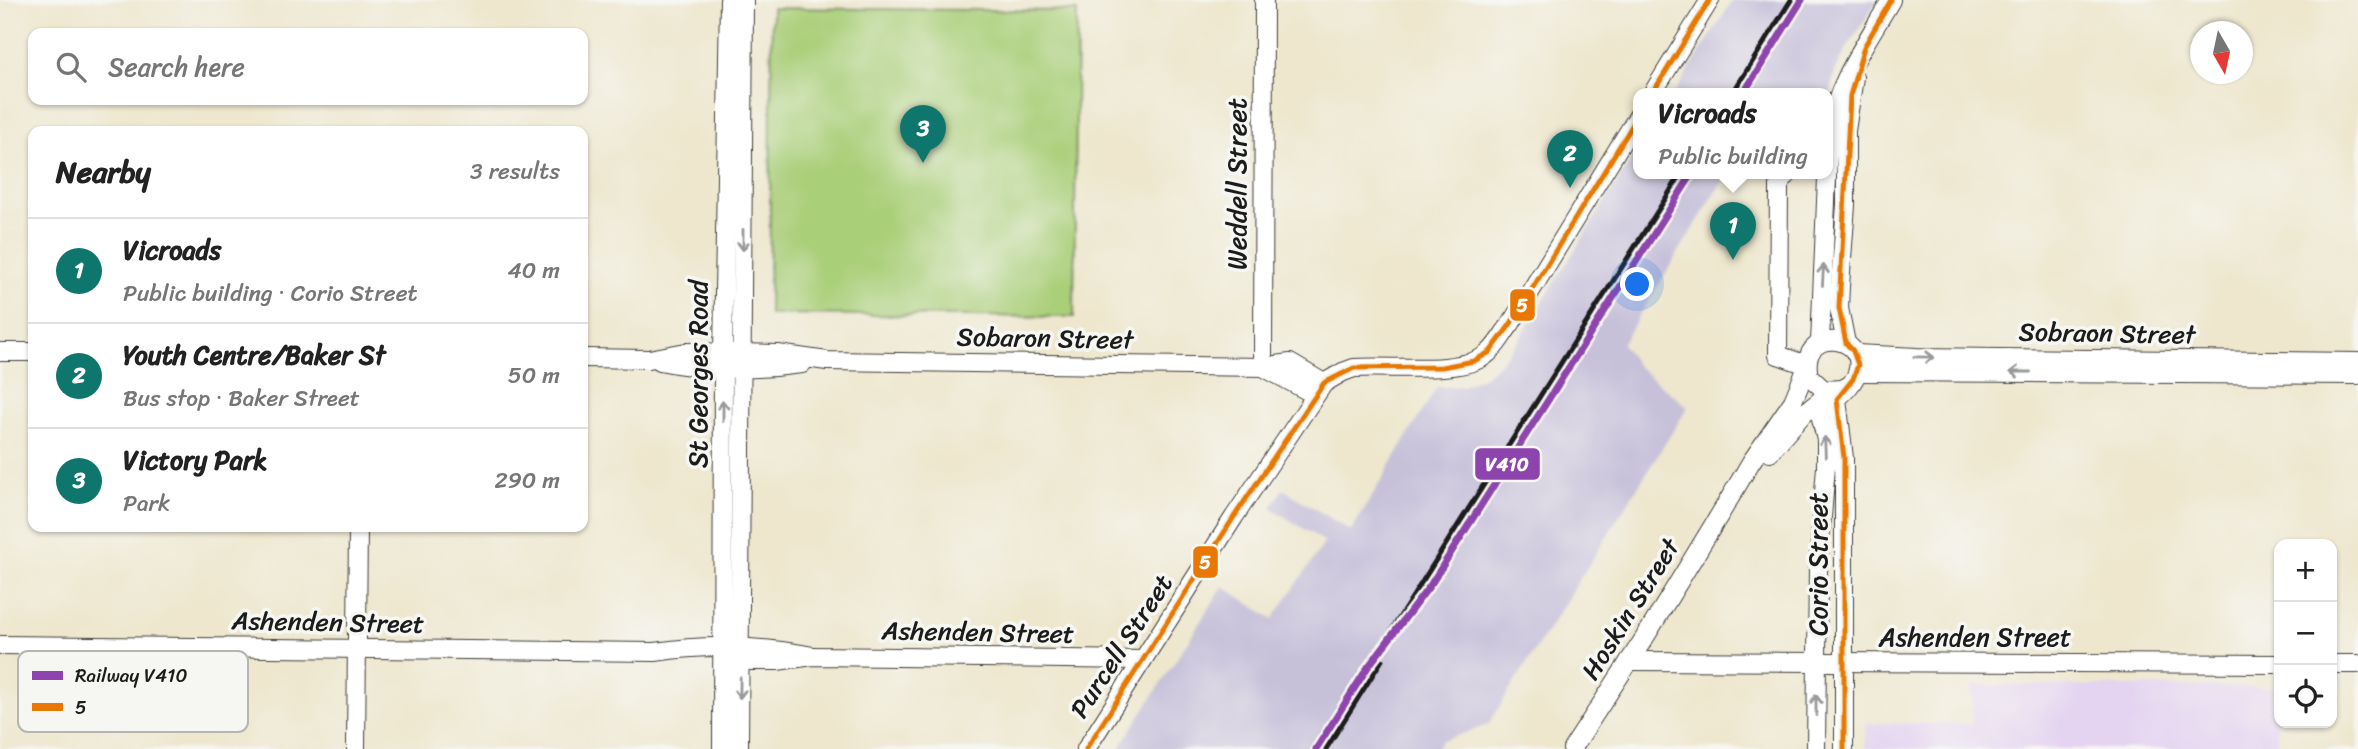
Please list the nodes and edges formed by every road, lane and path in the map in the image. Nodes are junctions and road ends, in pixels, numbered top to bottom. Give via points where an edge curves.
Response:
1 (729, 0) edge
2 (744, 0) edge
3 (1264, 0) edge
4 (1710, 0) edge
5 (1891, 0) edge
6 (1864, 47) junction
7 (736, 62) junction
8 (1656, 88) edge
9 (1833, 110) edge
10 (1633, 126) edge
11 (1784, 179) edge
12 (1827, 179) edge
13 (734, 274) junction
14 (1820, 343) junction
15 (0, 352) edge
16 (28, 352) edge
17 (588, 358) edge
18 (723, 360) junction
19 (743, 360) junction
20 (2358, 362) edge
21 (1852, 364) junction
22 (1807, 366) junction
23 (1263, 368) junction
24 (2358, 375) edge
25 (1320, 389) junction
26 (1826, 393) junction
27 (723, 438) junction
28 (742, 439) junction
29 (723, 484) junction
30 (742, 485) junction
31 (1731, 496) junction
32 (723, 526) junction
33 (741, 527) junction
34 (359, 532) edge
35 (732, 576) junction
36 (0, 645) edge
37 (358, 649) junction
38 (731, 654) junction
39 (1143, 660) junction
40 (1629, 661) junction
41 (1815, 662) junction
42 (1845, 662) junction
43 (2274, 664) edge
44 (2337, 664) edge
45 (2358, 664) edge
46 (356, 749) edge
47 (722, 749) edge
48 (739, 749) edge
49 (1086, 749) edge
50 (1572, 749) edge
51 (1816, 749) edge
52 (1844, 749) edge

1 - 7 street, St Georges Road
2 - 7 street, St Georges Road
3 - 23 street, Weddell Street
4 - 8 street
5 - 6 street
6 - 9 street
6 - 21 street via 1853,80 1846,131 1839,308
7 - 13 street, St Georges Road
10 - 25 street via 1510,325 1484,356 1439,367 1354,368 1334,376
11 - 22 street via 1779,185 1778,355
14 -> 12 street
13 - 18 street, St Georges Road
13 - 19 street, St Georges Road
14 - 21 street via 1834,340
14 - 22 street, Hoskin Street
15 - 16 street
17 - 18 street via 649,359 686,352
18 - 19 street, Sobaron Street
27 -> 18 street, St Georges Road
19 - 23 street, Sobaron Street via 778,354 827,361
19 - 28 street, St Georges Road
21 -> 20 street, Sobraon Street via 1917,357
24 -> 21 street, Sobraon Street
21 - 26 street via 1842,390
21 - 42 street, Corio Street via 1837,399 1844,458
22 - 26 street via 1809,376
22 - 31 street, Hoskin Street via 1793,401
23 - 25 street, Sobaron Street via 1290,363
25 - 39 street, Purcell Street
26 - 31 street, Hoskin Street
41 -> 26 street, Corio Street
27 - 28 street
27 - 29 street, St Georges Road
28 - 30 street, St Georges Road
29 - 30 street
29 - 32 street, St Georges Road
30 - 33 street, St Georges Road
31 - 40 street, Hoskin Street
32 - 33 street
32 - 35 street, St Georges Road
33 - 35 street, St Georges Road
34 - 37 street
35 - 38 street, St Georges Road
36 - 37 street, Ashenden Street
37 - 38 street, Ashenden Street via 655,652 685,648
37 - 46 street
38 - 39 street, Ashenden Street via 777,661 813,656
38 - 47 street, St Georges Road
38 -> 48 street, St Georges Road
39 - 49 street, Purcell Street
40 - 41 street, Ashenden Street
40 - 50 street, Hoskin Street
41 - 42 street, Ashenden Street
51 -> 41 street, Corio Street
42 - 43 street, Ashenden Street
42 - 52 street, Corio Street
44 - 45 street

